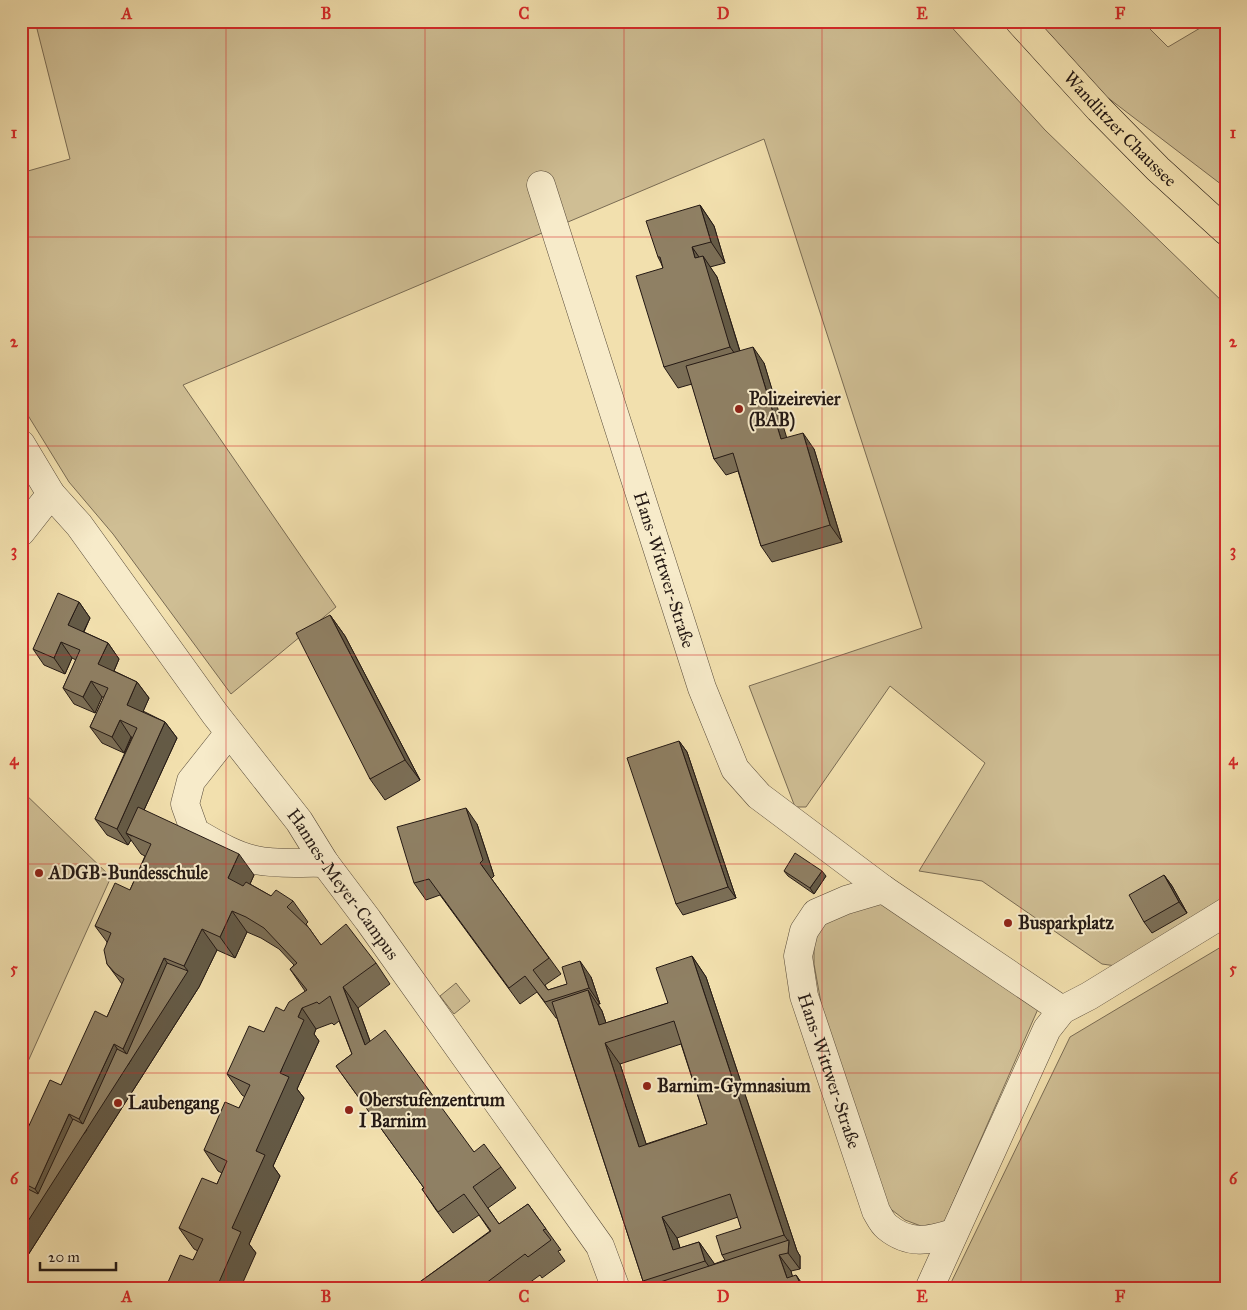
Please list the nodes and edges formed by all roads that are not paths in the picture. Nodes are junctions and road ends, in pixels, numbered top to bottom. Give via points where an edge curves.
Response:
1 (1019, 21) edge
2 (541, 185) dead end
3 (1226, 231) edge
4 (21, 444) edge
5 (51, 494) junction
6 (21, 532) edge
7 (229, 733) junction
8 (325, 862) junction
9 (883, 889) junction
10 (1226, 912) edge
11 (1062, 1010) junction
12 (954, 1234) junction
13 (616, 1289) edge
14 (929, 1289) edge

1 - 3 main road, Wandlitzer Chaussee via 1158,169
2 - 9 street, Hans-Wittwer-Straße via 702,688 736,769 759,796
4 - 5 street, Hannes-Meyer-Campus
5 - 6 street
5 - 7 street, Hannes-Meyer-Campus via 79,525
7 - 8 street, Hannes-Meyer-Campus via 299,821
7 - 8 street via 191,781 185,804 195,832 227,850 255,860
8 - 13 street, Hannes-Meyer-Campus via 600,1246
9 - 11 street, Hans-Wittwer-Straße
9 - 12 street, Hans-Wittwer-Straße via 816,913 804,931 798,956 804,996 876,1211 886,1226 914,1240 931,1240
10 - 11 street
11 - 12 street via 1047,1029
12 - 14 street

